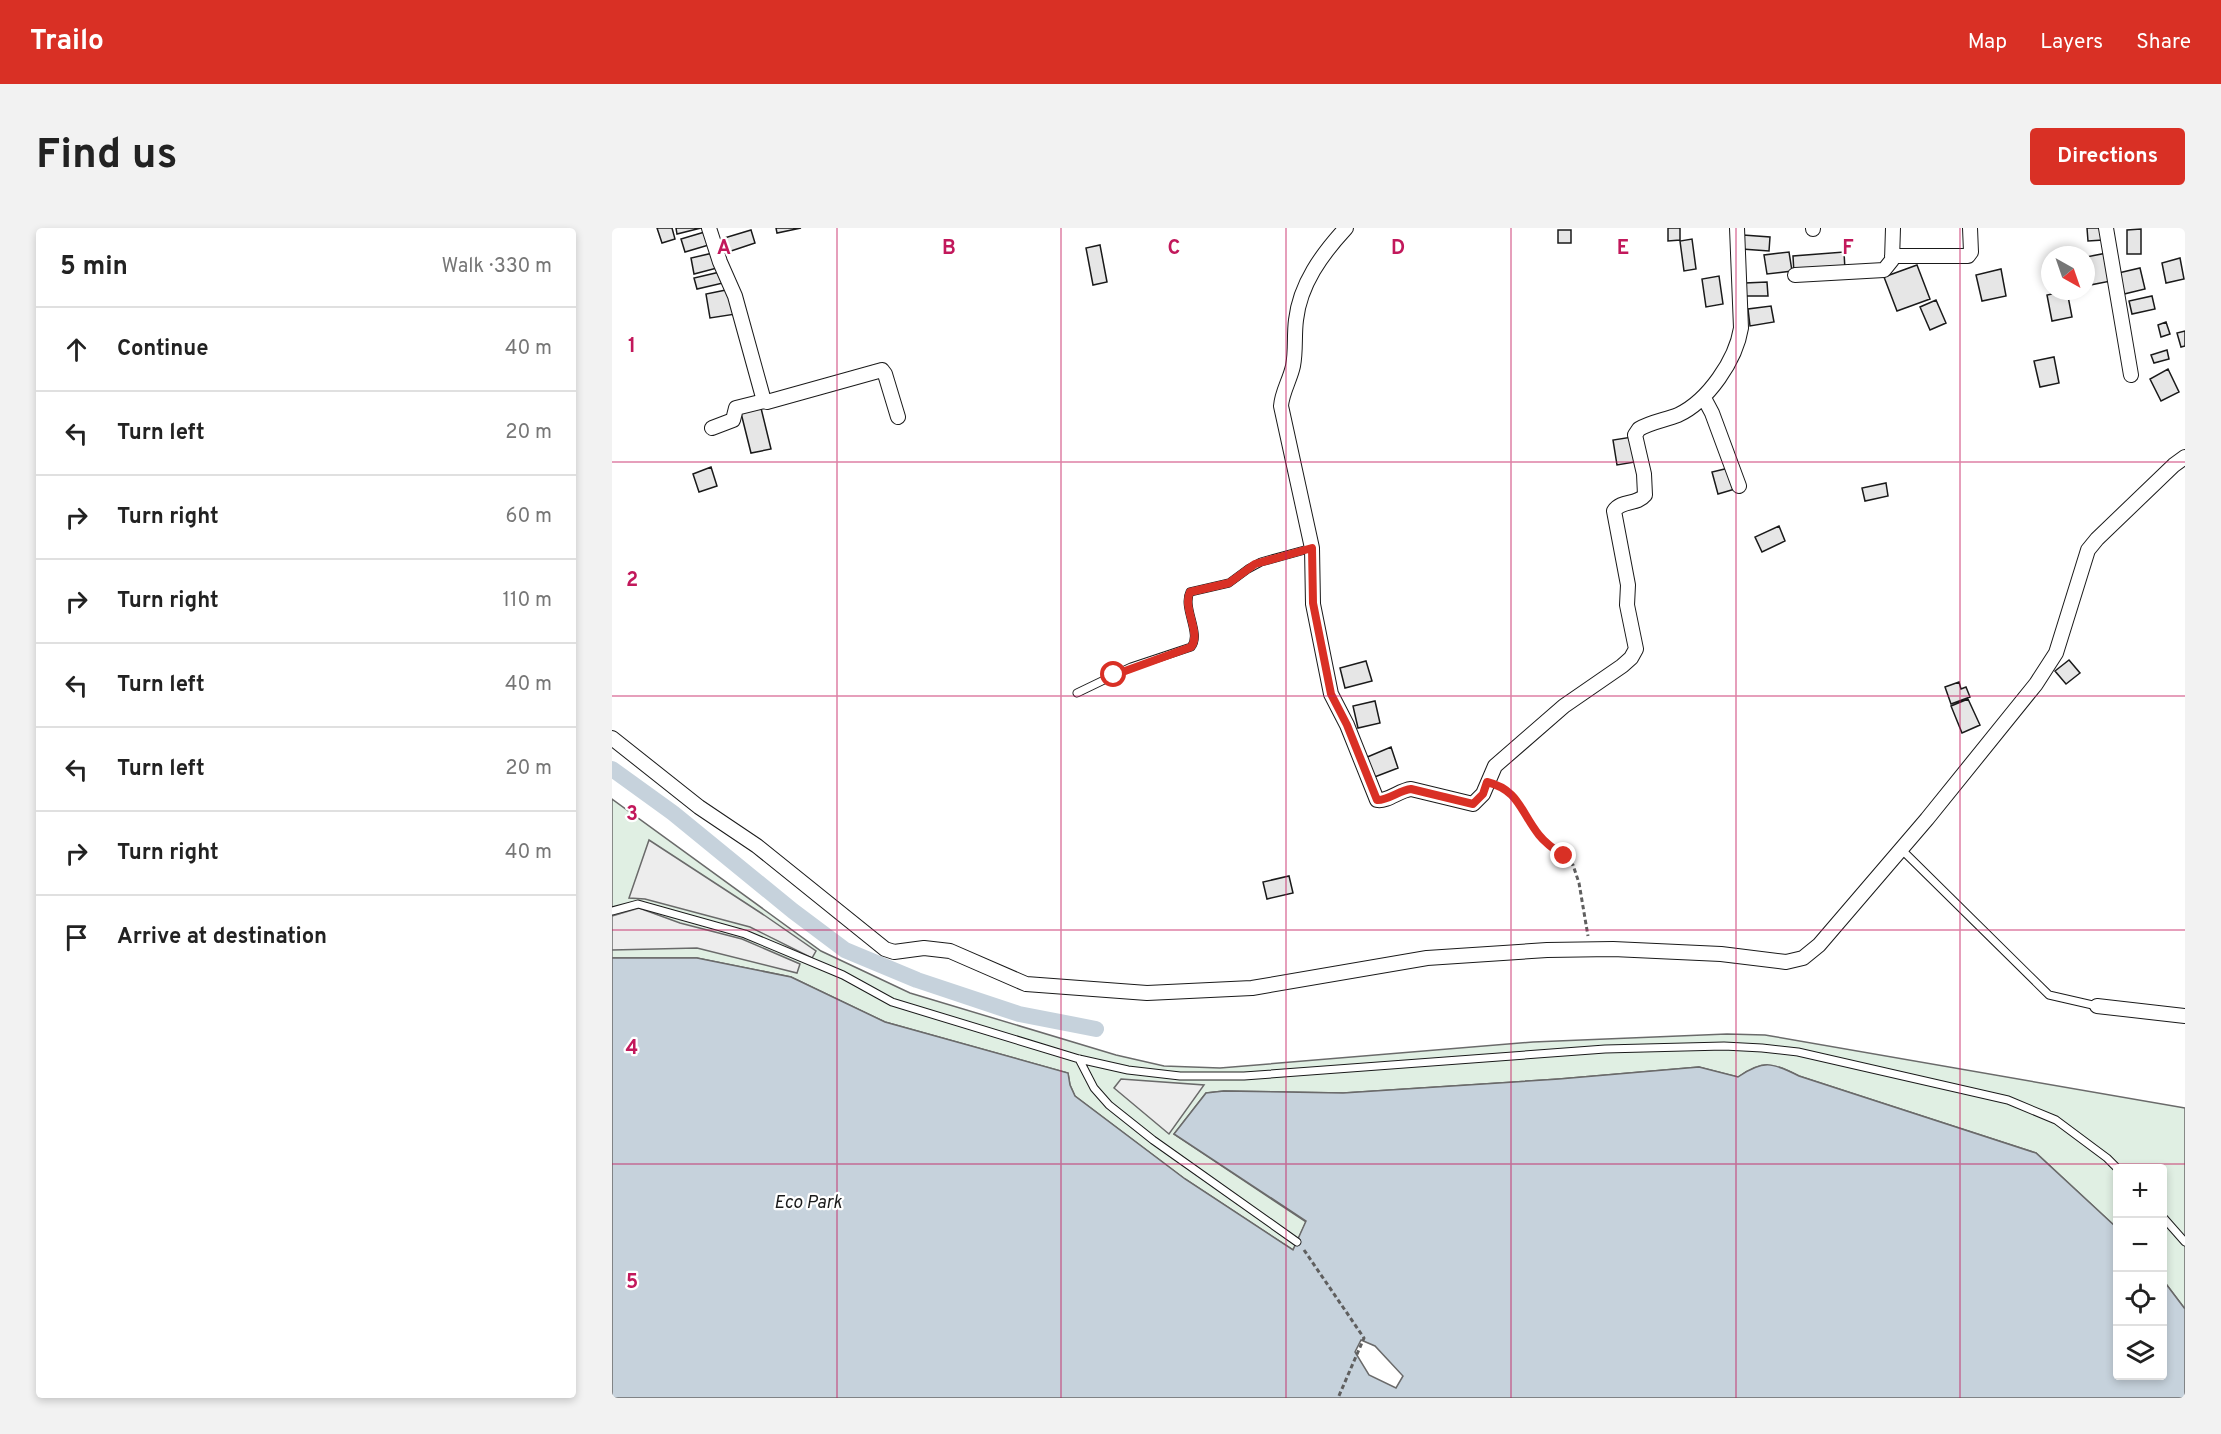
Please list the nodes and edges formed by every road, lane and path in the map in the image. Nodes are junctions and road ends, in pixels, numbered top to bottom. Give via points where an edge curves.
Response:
1 (709, 228) edge
2 (1346, 228) edge
3 (1737, 228) edge
4 (1893, 228) edge
5 (1970, 228) edge
6 (2106, 228) edge
7 (1892, 256) junction
8 (1795, 276) dead end
9 (2131, 375) dead end
10 (1704, 398) junction
11 (764, 401) junction
12 (898, 417) dead end
13 (712, 428) dead end
14 (2185, 457) edge
15 (1739, 486) dead end
16 (1312, 548) junction
17 (1077, 693) dead end
18 (612, 738) edge
19 (1487, 782) junction
20 (1902, 849) junction
21 (612, 911) edge
22 (1590, 949) junction
23 (2097, 1006) joint
24 (2185, 1016) edge
25 (1079, 1059) junction
26 (2113, 1164) edge
27 (2165, 1218) edge
28 (1297, 1242) joint
29 (2185, 1242) edge
30 (1338, 1398) edge

1 - 11 street via 735,296
2 - 16 street via 1313,269 1298,303 1293,365 1282,396
3 - 10 street via 1739,344
4 - 7 street
5 - 7 street via 1968,256
6 - 9 street
7 - 8 street via 1884,270
10 - 15 street
10 - 19 street via 1679,414 1644,426 1635,435 1645,495 1614,511 1635,640 1631,658 1564,706 1495,766
11 - 12 street via 882,370
11 - 13 street via 736,408 733,420
14 - 20 street via 2088,550 2055,653 2036,684
16 - 17 lane via 1255,564 1229,583 1190,592 1187,599 1195,639 1191,647 1131,667
16 - 19 street via 1314,612 1331,694 1377,800 1411,789 1473,804 1483,794
18 - 22 street via 699,807 757,846 885,949 950,951 1026,984 1147,993 1236,990 1427,958
19 - 22 path via 1507,789 1546,844 1573,865
20 - 22 street via 1819,945 1803,958 1786,962 1721,954
20 - 23 lane via 2049,994
21 - 25 lane via 638,904 745,934 843,975 892,1002
23 - 24 street
25 - 26 lane via 1180,1076 1244,1076 1605,1049 1762,1048 1798,1052 2008,1100 2056,1120
25 - 28 lane via 1094,1088 1109,1105
27 - 29 lane
28 - 30 path via 1364,1338

